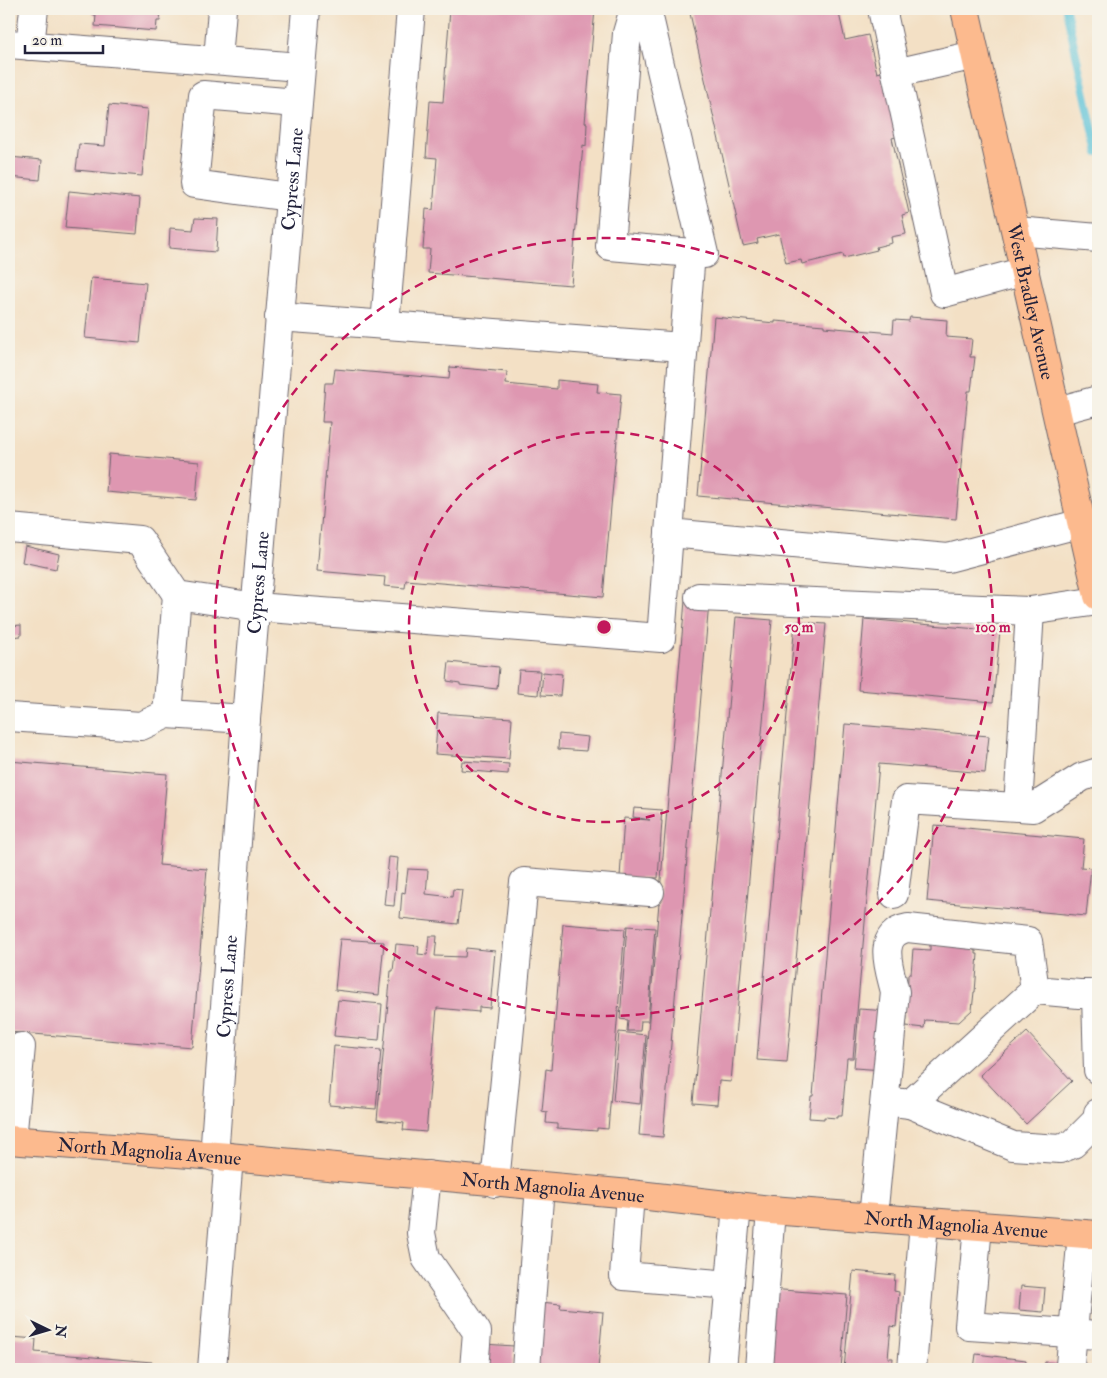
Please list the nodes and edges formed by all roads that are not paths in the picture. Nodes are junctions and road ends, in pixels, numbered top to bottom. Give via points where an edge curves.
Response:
1 (34, 9) edge
2 (222, 9) edge
3 (306, 9) edge
4 (412, 9) edge
5 (634, 9) edge
6 (647, 9) edge
7 (882, 9) edge
8 (965, 9) edge
9 (19, 45) edge
10 (975, 55) junction
11 (218, 60) junction
12 (300, 67) junction
13 (896, 73) junction
14 (297, 103) junction
15 (290, 197) junction
16 (1016, 231) junction
17 (1098, 238) edge
18 (691, 253) junction
19 (1025, 270) junction
20 (280, 316) junction
21 (384, 325) junction
22 (683, 347) junction
23 (1098, 400) edge
24 (1056, 411) junction
25 (1082, 523) junction
26 (9, 528) edge
27 (669, 533) junction
28 (1097, 587) edge
29 (177, 595) junction
30 (699, 597) dead end
31 (256, 606) junction
32 (1030, 610) junction
33 (167, 714) junction
34 (9, 717) edge
35 (246, 719) junction
36 (1098, 772) edge
37 (1018, 807) junction
38 (650, 892) dead end
39 (894, 894) dead end
40 (1035, 990) junction
41 (1097, 994) edge
42 (21, 1047) dead end
43 (1098, 1070) edge
44 (897, 1102) junction
45 (1098, 1113) edge
46 (11, 1140) edge
47 (221, 1157) junction
48 (427, 1175) junction
49 (495, 1183) junction
50 (540, 1186) junction
51 (630, 1194) junction
52 (737, 1206) junction
53 (771, 1210) junction
54 (873, 1218) junction
55 (924, 1222) junction
56 (978, 1226) junction
57 (1090, 1235) edge
58 (730, 1285) junction
59 (1086, 1334) edge
60 (1070, 1365) dead end
61 (212, 1369) edge
62 (474, 1369) edge
63 (526, 1369) edge
64 (722, 1369) edge
65 (759, 1369) edge
66 (912, 1369) edge

1 - 9 street
2 - 11 street
3 - 12 street, Cypress Lane
4 - 21 street
5 - 18 street via 627,33 610,246
6 - 18 street via 704,254
7 - 13 street
8 - 10 main road, West Bradley Avenue
9 - 11 street
10 - 13 street
10 - 16 main road, West Bradley Avenue
11 - 12 street
12 - 14 street, Cypress Lane
13 - 19 street via 944,293
14 - 15 street, Cypress Lane
14 - 15 street via 203,95 194,184
15 - 20 street, Cypress Lane
16 - 17 street
16 - 19 main road, West Bradley Avenue
18 - 22 street
19 - 24 main road, West Bradley Avenue
20 - 21 street
20 - 31 street, Cypress Lane
21 - 22 street
22 - 27 street
23 - 24 street
24 - 25 main road, West Bradley Avenue
25 - 27 street via 948,558
25 - 28 main road, West Bradley Avenue
26 - 29 street via 140,540
27 - 31 street via 661,638
28 - 32 street
29 - 31 street
29 - 33 street
30 - 32 street
31 - 35 street, Cypress Lane
32 - 37 street
33 - 34 street via 141,726
33 - 35 street
35 - 47 street, Cypress Lane
36 - 37 street via 1082,776 1034,808
37 - 39 street via 906,800
38 - 49 street via 524,882
40 - 41 street
40 - 44 street
40 - 44 street via 1028,941 908,928 894,934 886,957 895,992
41 - 43 street
42 - 46 street
44 - 45 street via 1014,1146 1060,1149 1073,1144 1098,1119
44 - 54 street
46 - 47 main road, North Magnolia Avenue
47 - 48 main road, North Magnolia Avenue
47 - 61 street, Cypress Lane
48 - 49 main road, North Magnolia Avenue
48 - 62 street via 421,1233 426,1258 477,1332
49 - 50 main road, North Magnolia Avenue
50 - 51 main road, North Magnolia Avenue
50 - 63 street
51 - 52 main road, North Magnolia Avenue
51 - 58 street via 624,1276
52 - 53 main road, North Magnolia Avenue
52 - 58 street
53 - 54 main road, North Magnolia Avenue
53 - 65 street
54 - 55 main road, North Magnolia Avenue
55 - 56 main road, North Magnolia Avenue
55 - 66 street
56 - 57 main road, North Magnolia Avenue
56 - 59 street via 969,1326
57 - 59 street
58 - 64 street
59 - 60 street

